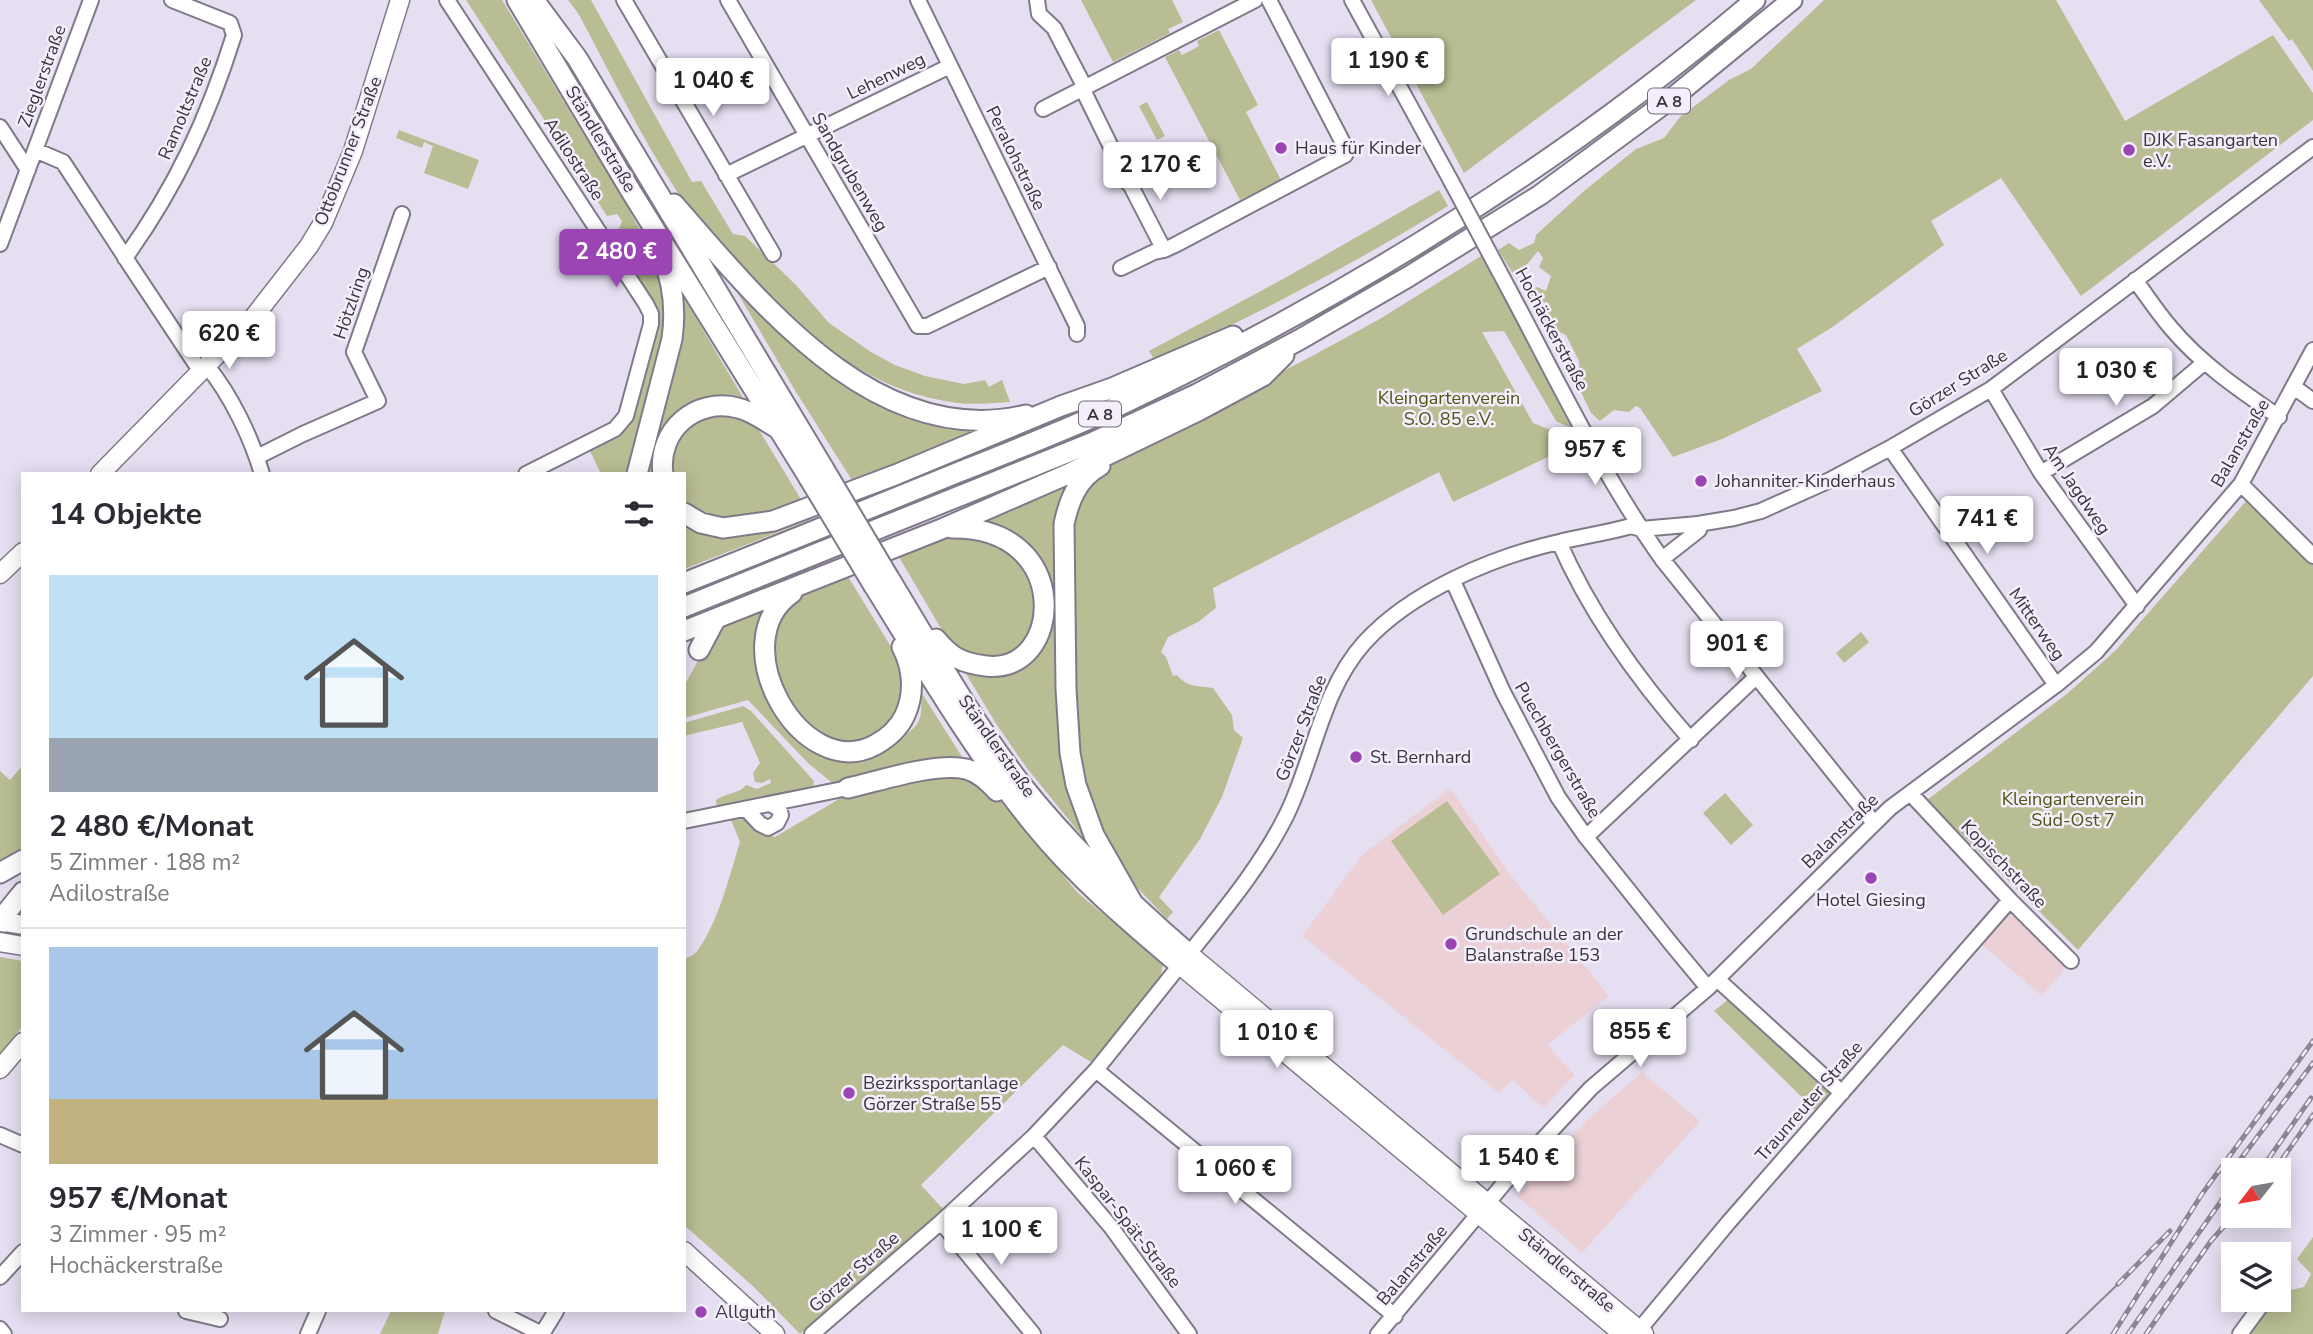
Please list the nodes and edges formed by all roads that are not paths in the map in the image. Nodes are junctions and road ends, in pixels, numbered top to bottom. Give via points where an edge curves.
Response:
1 (91, 0) edge
2 (172, 0) edge
3 (401, 0) edge
4 (447, 0) edge
5 (517, 0) edge
6 (534, 0) edge
7 (624, 0) edge
8 (728, 0) edge
9 (918, 0) edge
10 (1037, 0) edge
11 (1255, 0) edge
12 (1269, 0) edge
13 (1352, 0) edge
14 (1755, 0) edge
15 (1792, 0) edge
16 (950, 66) junction
17 (1083, 89) junction
18 (1043, 109) dead end
19 (0, 127) edge
20 (807, 136) junction
21 (2313, 147) edge
22 (35, 150) junction
23 (634, 154) junction
24 (27, 170) junction
25 (726, 175) junction
26 (402, 215) dead end
27 (647, 217) junction
28 (0, 244) edge
29 (1164, 250) junction
30 (773, 254) dead end
31 (126, 260) junction
32 (1049, 267) junction
33 (1121, 268) dead end
34 (2136, 280) junction
35 (1077, 334) dead end
36 (1258, 336) junction
37 (1299, 340) junction
38 (2313, 350) edge
39 (2205, 362) junction
40 (204, 369) junction
41 (2294, 387) junction
42 (1991, 388) junction
43 (2313, 401) edge
44 (1061, 406) junction
45 (2279, 417) junction
46 (780, 430) junction
47 (1153, 433) junction
48 (1890, 447) junction
49 (257, 457) junction
50 (102, 472) edge
51 (261, 472) edge
52 (530, 472) edge
53 (638, 472) edge
54 (663, 472) edge
55 (2041, 473) junction
56 (816, 474) junction
57 (2241, 484) junction
58 (686, 514) edge
59 (1698, 524) junction
60 (944, 528) junction
61 (1641, 529) junction
62 (1559, 542) junction
63 (21, 554) edge
64 (2313, 556) edge
65 (1662, 559) junction
66 (0, 574) edge
67 (1453, 581) junction
68 (686, 582) edge
69 (804, 585) junction
70 (881, 586) junction
71 (904, 603) junction
72 (686, 606) edge
73 (2137, 606) junction
74 (715, 620) junction
75 (686, 630) edge
76 (699, 650) dead end
77 (1756, 677) junction
78 (2056, 685) junction
79 (1691, 740) junction
80 (848, 788) joint
81 (1910, 793) junction
82 (770, 804) junction
83 (747, 809) junction
84 (686, 821) edge
85 (1874, 823) junction
86 (1035, 827) junction
87 (1586, 837) junction
88 (21, 861) edge
89 (0, 873) edge
90 (21, 882) edge
91 (21, 894) edge
92 (2010, 900) junction
93 (1136, 909) junction
94 (7, 918) edge
95 (10, 944) edge
96 (1185, 960) junction
97 (2071, 961) dead end
98 (1713, 983) junction
99 (21, 1044) edge
100 (0, 1069) edge
101 (1096, 1070) junction
102 (1842, 1093) junction
103 (0, 1135) edge
104 (1034, 1136) junction
105 (21, 1144) edge
106 (1483, 1208) junction
107 (941, 1222) junction
108 (686, 1253) edge
109 (21, 1254) edge
110 (0, 1277) edge
111 (190, 1312) edge
112 (318, 1312) edge
113 (498, 1312) edge
114 (555, 1312) edge
115 (2255, 1312) edge
116 (1395, 1316) junction
117 (220, 1319) dead end
118 (0, 1329) edge
119 (1635, 1333) edge
120 (4, 1334) edge
121 (308, 1334) edge
122 (542, 1334) edge
123 (775, 1334) edge
124 (812, 1334) edge
125 (1033, 1334) edge
126 (1189, 1334) edge
127 (1378, 1334) edge
128 (2239, 1334) edge

1 - 22 street, Zieglerstraße
2 - 31 street, Ramoltstraße via 230,23 234,35 198,135
3 - 40 main road, Ottobrunner Straße via 323,223 279,287
4 - 52 street, Adilostraße via 651,314 622,423
5 - 27 highway, Ständlerstraße
6 - 23 highway, Ständlerstraße via 576,58
7 - 25 street
8 - 20 street, Sandgrubenweg
9 - 16 street, Peralohstraße
10 - 17 street via 1039,14 1054,28
11 - 17 street
12 - 29 street via 1345,155
13 - 61 street, Hochäckerstraße, bridge
14 - 36 highway, A 8 via 1609,116 1482,202
15 - 37 highway, A 8 via 1676,95 1540,195
16 - 20 street, Lehenweg
16 - 32 street, Peralohstraße
17 - 18 street
17 - 29 street via 1113,151 1116,172 1131,186
19 - 24 street
20 - 25 street, Lehenweg
20 - 32 street, Sandgrubenweg via 918,326 928,326
21 - 34 street, Görzer Straße
22 - 24 street, Zieglerstraße
22 - 31 street via 63,162
23 - 44 highway via 646,160 672,201 778,319 844,373 918,410 956,418 1019,416
23 - 56 highway, Ständlerstraße
24 - 28 street, Zieglerstraße
25 - 30 street
26 - 49 street, Hötzlring via 354,352 378,401
27 - 46 highway, Ständlerstraße
27 - 53 highway via 651,238 670,279 674,318
29 - 33 street
31 - 40 street
32 - 35 street, Peralohstraße
34 - 39 street via 2171,329
34 - 42 street, Görzer Straße
36 - 44 highway via 1237,334
36 - 68 highway, A 8 via 1115,407
37 - 47 highway via 1263,376
37 - 72 highway, A 8 via 1091,443
38 - 41 street, Balanstraße
39 - 45 street
39 - 55 street via 2153,406
40 - 49 street via 219,382
40 - 50 main road, Ottobrunner Straße
41 - 43 street
41 - 45 street, Balanstraße
42 - 48 street, Görzer Straße
42 - 55 street, Am Jagdweg
44 - 58 highway via 773,521 723,528
45 - 57 street, Balanstraße
46 - 54 highway via 741,408 704,407 682,421 670,437
46 - 56 highway, Ständlerstraße
47 - 60 highway
47 - 93 highway via 1091,471 1079,485 1064,524 1070,753 1094,835
48 - 59 street, Görzer Straße via 1761,511
48 - 78 street, Mitterweg
49 - 51 street
55 - 73 street, Am Jagdweg
56 - 70 highway, Ständlerstraße, bridge
57 - 64 street
57 - 73 street, Balanstraße
59 - 61 street, Görzer Straße
59 - 65 street via 1699,530
60 - 69 highway
60 - 71 highway via 992,532 1020,550 1039,576 1044,593 1040,632 1026,651 1009,663 974,665 949,654
61 - 62 street, Görzer Straße via 1631,526
61 - 65 street, Hochäckerstraße
62 - 67 street, Görzer Straße
62 - 79 street via 1632,669
63 - 66 main road
65 - 77 street, Hochäckerstraße
67 - 87 street, Puechbergerstraße via 1521,729
67 - 96 street, Görzer Straße via 1391,618 1351,660 1336,685 1287,814 1255,869
69 - 70 highway via 787,596 770,618 765,633 767,673 789,717 805,734 822,745 859,751 892,733 910,705 906,654 883,611
69 - 74 highway
70 - 71 highway, Ständlerstraße
70 - 86 highway, Ständlerstraße via 961,726
71 - 93 highway, Ständlerstraße via 1022,785
73 - 78 street, Balanstraße via 2096,652
74 - 75 highway
74 - 76 highway
77 - 79 street
77 - 85 street, Hochäckerstraße
78 - 81 street, Balanstraße
79 - 87 street
80 - 82 street
80 - 86 highway via 949,767 969,769
81 - 85 street, Balanstraße
81 - 92 street, Kopischstraße
82 - 83 street
82 - 83 street via 781,816 768,828
83 - 84 street
85 - 98 street, Balanstraße
86 - 96 highway, Ständlerstraße via 1092,888
87 - 98 street, Puechbergerstraße via 1673,946
88 - 89 highway
90 - 94 highway
91 - 94 highway
92 - 97 street, Kopischstraße
92 - 102 street, Traunreuter Straße
93 - 96 highway, Ständlerstraße
94 - 95 main road
96 - 101 street, Görzer Straße
96 - 106 main road, Ständlerstraße
98 - 102 street, Puechbergerstraße
98 - 106 street, Balanstraße via 1581,1098
99 - 100 main road
101 - 104 street, Görzer Straße
101 - 116 street
102 - 119 street, Traunreuter Straße
103 - 105 street
104 - 107 street, Görzer Straße
104 - 126 street, Kaspar-Spät-Straße via 1111,1227
106 - 116 street, Balanstraße
106 - 119 main road, Ständlerstraße
107 - 124 street, Görzer Straße
107 - 125 street
108 - 123 main road
109 - 110 street
111 - 117 street
112 - 121 street
113 - 122 street
114 - 122 street
115 - 128 street
116 - 127 street, Balanstraße
118 - 120 street

